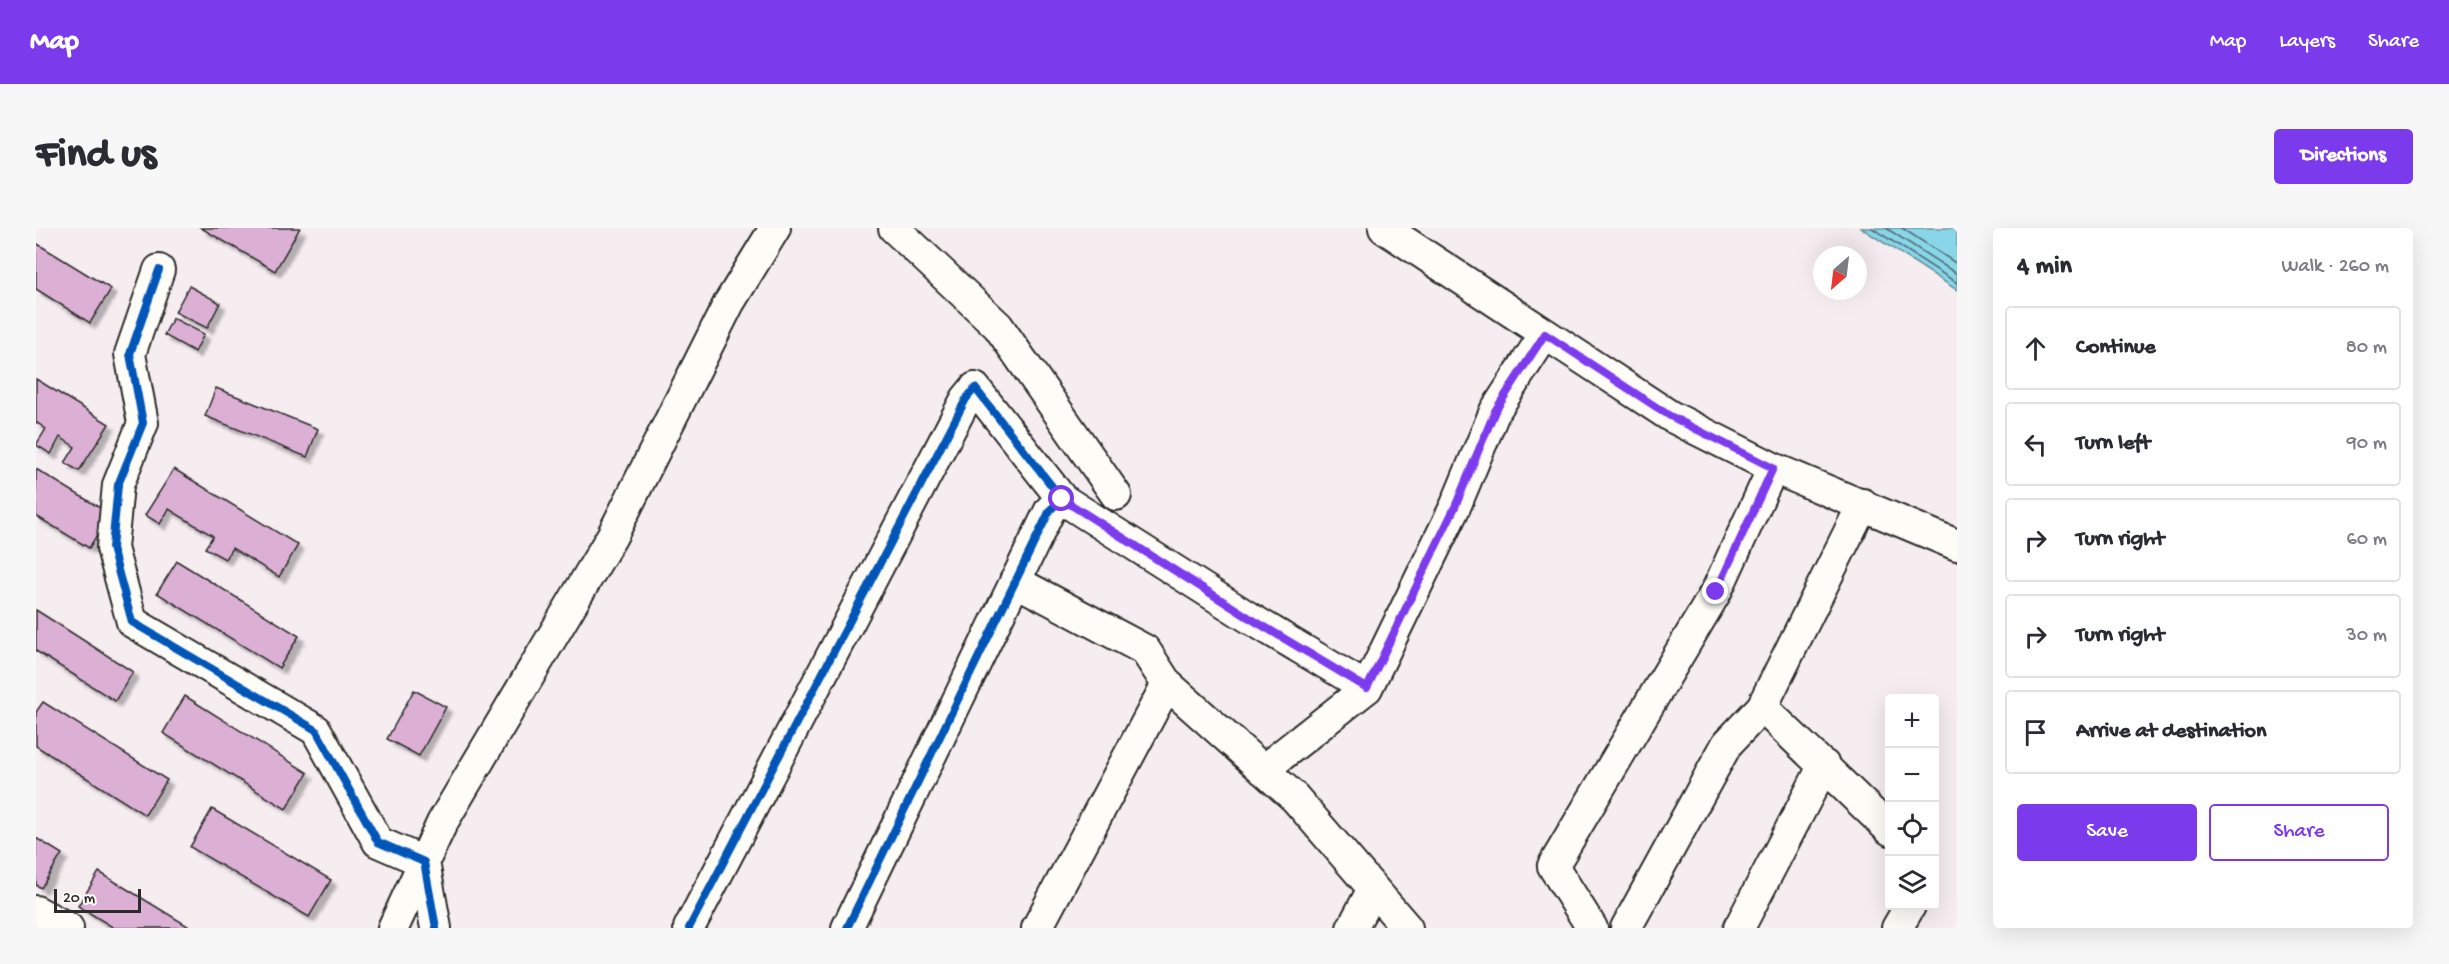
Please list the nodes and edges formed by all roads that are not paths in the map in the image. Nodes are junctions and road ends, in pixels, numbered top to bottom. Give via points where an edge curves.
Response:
1 (775, 228) edge
2 (894, 228) edge
3 (1384, 228) edge
4 (159, 270) dead end
5 (1545, 334) junction
6 (1773, 468) junction
7 (1116, 495) dead end
8 (1062, 499) junction
9 (1863, 504) junction
10 (1957, 545) edge
11 (1016, 581) junction
12 (1167, 684) junction
13 (1367, 688) junction
14 (1762, 707) junction
15 (1824, 765) junction
16 (1263, 770) junction
17 (1885, 825) edge
18 (424, 862) junction
19 (1373, 889) junction
20 (1908, 910) edge
21 (36, 911) edge
22 (68, 928) edge
23 (393, 928) edge
24 (436, 928) edge
25 (689, 928) edge
26 (847, 928) edge
27 (1037, 928) edge
28 (1352, 928) edge
29 (1407, 928) edge
30 (1592, 928) edge
31 (1626, 928) edge
32 (1739, 928) edge
33 (1897, 928) edge

1 - 18 street via 729,303 612,536 442,823
2 - 7 street via 998,326
3 - 5 street
4 - 18 street via 130,354 143,423 118,485 112,548 132,622 316,730 378,842
5 - 6 street via 1670,416
5 - 13 street via 1495,411 1455,507
6 - 9 street
6 - 30 street via 1716,592 1553,866
8 - 11 street via 1050,510
8 - 13 street
8 - 25 street via 975,388
9 - 10 street
9 - 14 street
11 - 12 street via 1144,650
11 - 26 street
12 - 16 street
12 - 27 street
13 - 16 street
14 - 15 street
14 - 31 street via 1727,744
15 - 17 street
15 - 32 street
16 - 19 street via 1295,798
18 - 23 street
18 - 24 street
19 - 28 street
19 - 29 street
20 - 33 street
21 - 22 street

